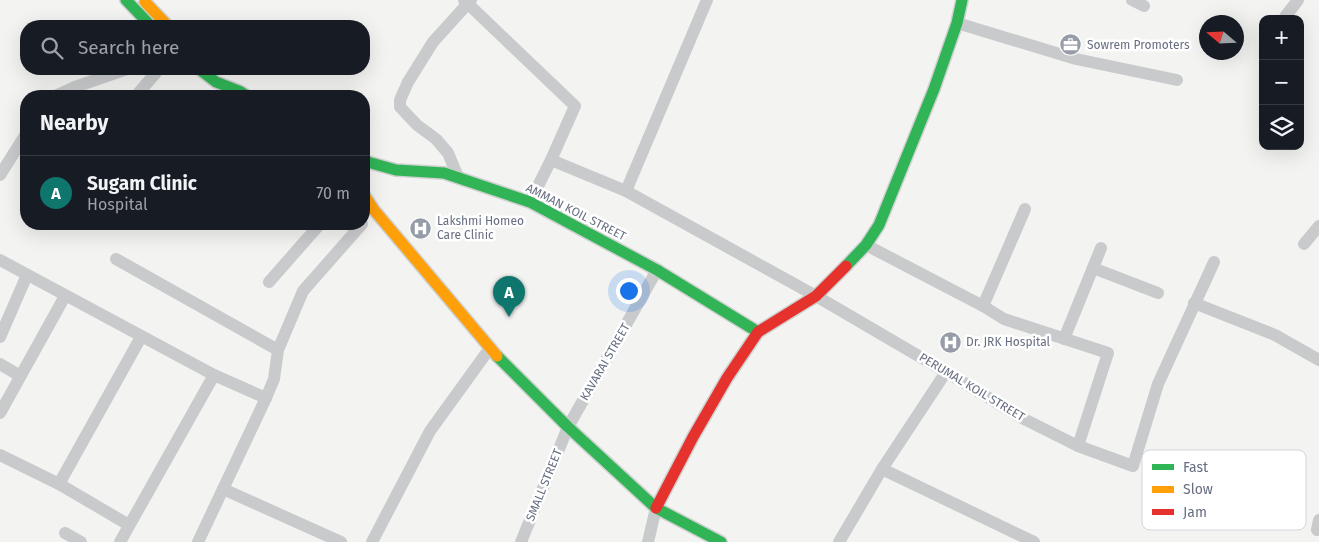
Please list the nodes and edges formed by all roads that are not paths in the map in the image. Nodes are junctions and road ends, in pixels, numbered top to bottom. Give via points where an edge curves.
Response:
1 (126, 0) edge
2 (707, 0) edge
3 (962, 0) edge
4 (1132, 0) edge
5 (1298, 0) edge
6 (468, 1) edge
7 (148, 2) edge
8 (1144, 6) dead end
9 (1287, 15) edge
10 (145, 20) edge
11 (163, 20) edge
12 (957, 23) junction
13 (110, 75) edge
14 (154, 75) edge
15 (207, 75) edge
16 (226, 75) edge
17 (1177, 80) dead end
18 (68, 90) edge
19 (141, 90) edge
20 (234, 90) edge
21 (239, 90) edge
22 (20, 143) edge
23 (551, 160) junction
24 (370, 163) edge
25 (0, 175) edge
26 (458, 177) junction
27 (626, 191) junction
28 (530, 202) junction
29 (370, 204) edge
30 (1025, 209) dead end
31 (374, 210) junction
32 (370, 215) edge
33 (1319, 226) edge
34 (315, 230) edge
35 (357, 230) edge
36 (1304, 244) dead end
37 (866, 245) junction
38 (1101, 248) dead end
39 (116, 259) dead end
40 (0, 260) edge
41 (1214, 262) dead end
42 (1093, 268) junction
43 (657, 270) junction
44 (27, 275) junction
45 (269, 282) dead end
46 (1158, 293) dead end
47 (65, 296) junction
48 (816, 296) junction
49 (1194, 303) junction
50 (983, 306) junction
51 (758, 332) junction
52 (0, 337) edge
53 (141, 337) junction
54 (1064, 339) junction
55 (490, 348) junction
56 (278, 350) junction
57 (1319, 360) edge
58 (0, 364) edge
59 (946, 372) junction
60 (214, 375) junction
61 (20, 376) junction
62 (266, 398) junction
63 (0, 413) edge
64 (568, 428) junction
65 (1078, 446) junction
66 (0, 455) edge
67 (882, 469) junction
68 (59, 484) junction
69 (223, 489) junction
70 (656, 508) junction
71 (129, 525) junction
72 (65, 533) dead end
73 (81, 542) edge
74 (120, 542) edge
75 (198, 542) edge
76 (341, 542) edge
77 (372, 542) edge
78 (521, 542) edge
79 (648, 542) edge
80 (721, 542) edge
81 (839, 542) edge
82 (1034, 542) edge

1 - 10 main road
2 - 27 street
3 - 12 main road
4 - 8 street
5 - 9 street
6 - 23 street via 575,106
6 - 26 street via 433,42 400,100 400,107 417,125 436,138 448,153
7 - 11 main road
12 - 17 street via 1076,59
12 - 37 main road via 879,225
13 - 18 street
14 - 19 street
15 - 20 main road
16 - 21 main road
22 - 25 street
23 - 27 street, PERUMAL KOIL STREET
23 - 28 street
24 - 26 main road, AMMAN KOIL STREET via 396,170
26 - 28 main road, AMMAN KOIL STREET
27 - 48 street, PERUMAL KOIL STREET
28 - 43 main road, AMMAN KOIL STREET
29 - 31 main road
30 - 50 street
31 - 32 street
31 - 55 main road
33 - 36 street
34 - 45 street
35 - 56 street via 303,291
37 - 48 main road
37 - 50 street
38 - 42 street
39 - 56 street
40 - 44 street
41 - 49 street
42 - 46 street
42 - 54 street
43 - 51 main road, AMMAN KOIL STREET
43 - 64 street, KAVARAI STREET
44 - 47 street
44 - 52 street
47 - 53 street
47 - 61 street
48 - 51 main road
48 - 59 street, PERUMAL KOIL STREET
49 - 57 street via 1275,335
49 - 65 street, PERUMAL KOIL STREET via 1158,384 1133,466
50 - 54 street via 1004,319
51 - 70 main road via 722,386
53 - 60 street
53 - 68 street
54 - 65 street via 1108,353
55 - 64 main road
55 - 77 street via 430,431
56 - 62 street via 274,379
58 - 61 street
59 - 65 street, PERUMAL KOIL STREET via 1024,419
59 - 67 street
60 - 62 street
60 - 71 street
61 - 63 street
62 - 69 street
64 - 70 main road
64 - 78 street, SMALL STREET
66 - 68 street
67 - 81 street
67 - 82 street
68 - 71 street
69 - 75 street
69 - 76 street
70 - 79 street
70 - 80 main road
71 - 74 street
72 - 73 street

